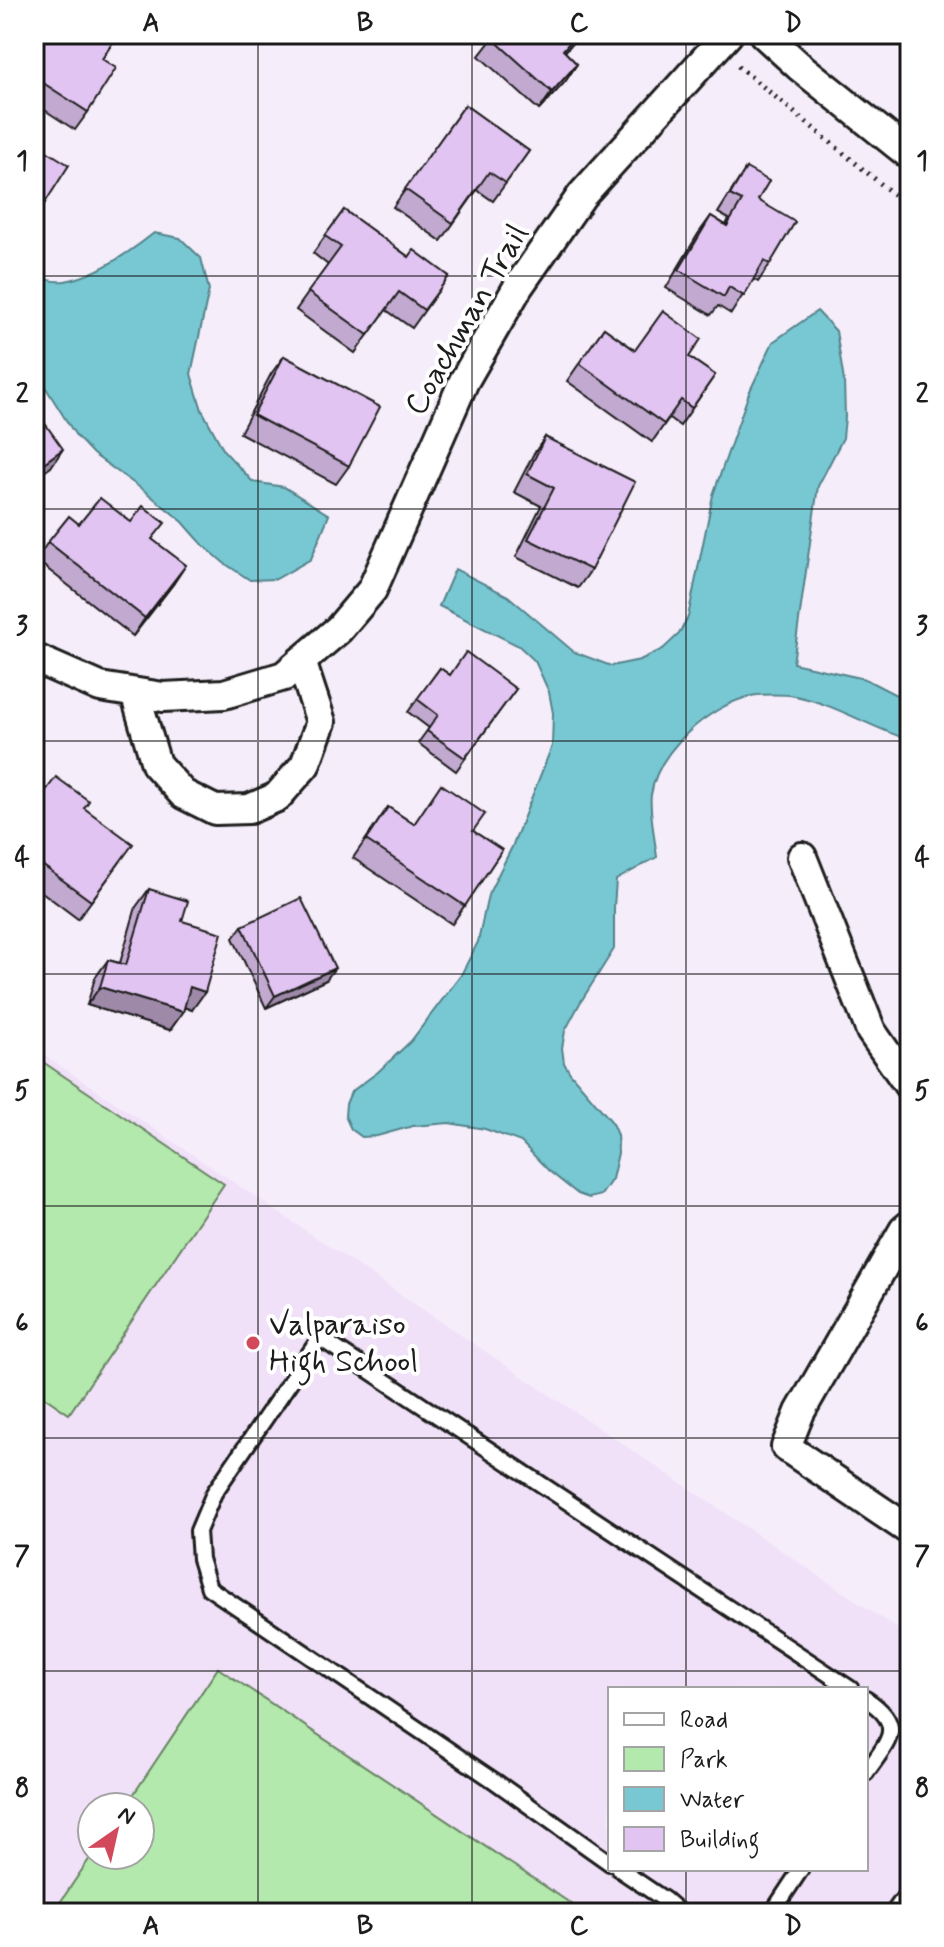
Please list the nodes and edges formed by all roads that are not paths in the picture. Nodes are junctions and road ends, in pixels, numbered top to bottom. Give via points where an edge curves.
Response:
1 (764, 34) edge
2 (723, 40) edge
3 (910, 155) edge
4 (34, 658) edge
5 (301, 661) junction
6 (135, 693) junction
7 (802, 857) dead end
8 (910, 1087) edge
9 (910, 1225) edge
10 (910, 1529) edge
11 (848, 1687) edge
12 (868, 1700) edge
13 (868, 1770) edge
14 (608, 1862) edge
15 (622, 1871) edge
16 (800, 1871) edge
17 (910, 1889) edge
18 (680, 1913) edge
19 (772, 1913) edge
20 (893, 1913) edge

1 - 3 street
2 - 5 street, Coachman Trail via 582,195 518,287 464,381 372,590 339,629
4 - 6 street, Coachman Trail via 100,687
5 - 6 street, Coachman Trail via 284,676 224,694
5 - 6 street via 321,722 305,765 277,797 249,809 215,810 183,794 156,764
7 - 8 street via 871,1031
9 - 10 street via 800,1412 786,1447
11 - 14 lane via 320,1338 214,1493 198,1531 209,1588
12 - 13 lane via 891,1724 890,1738
15 - 18 lane
16 - 19 lane
17 - 20 lane

